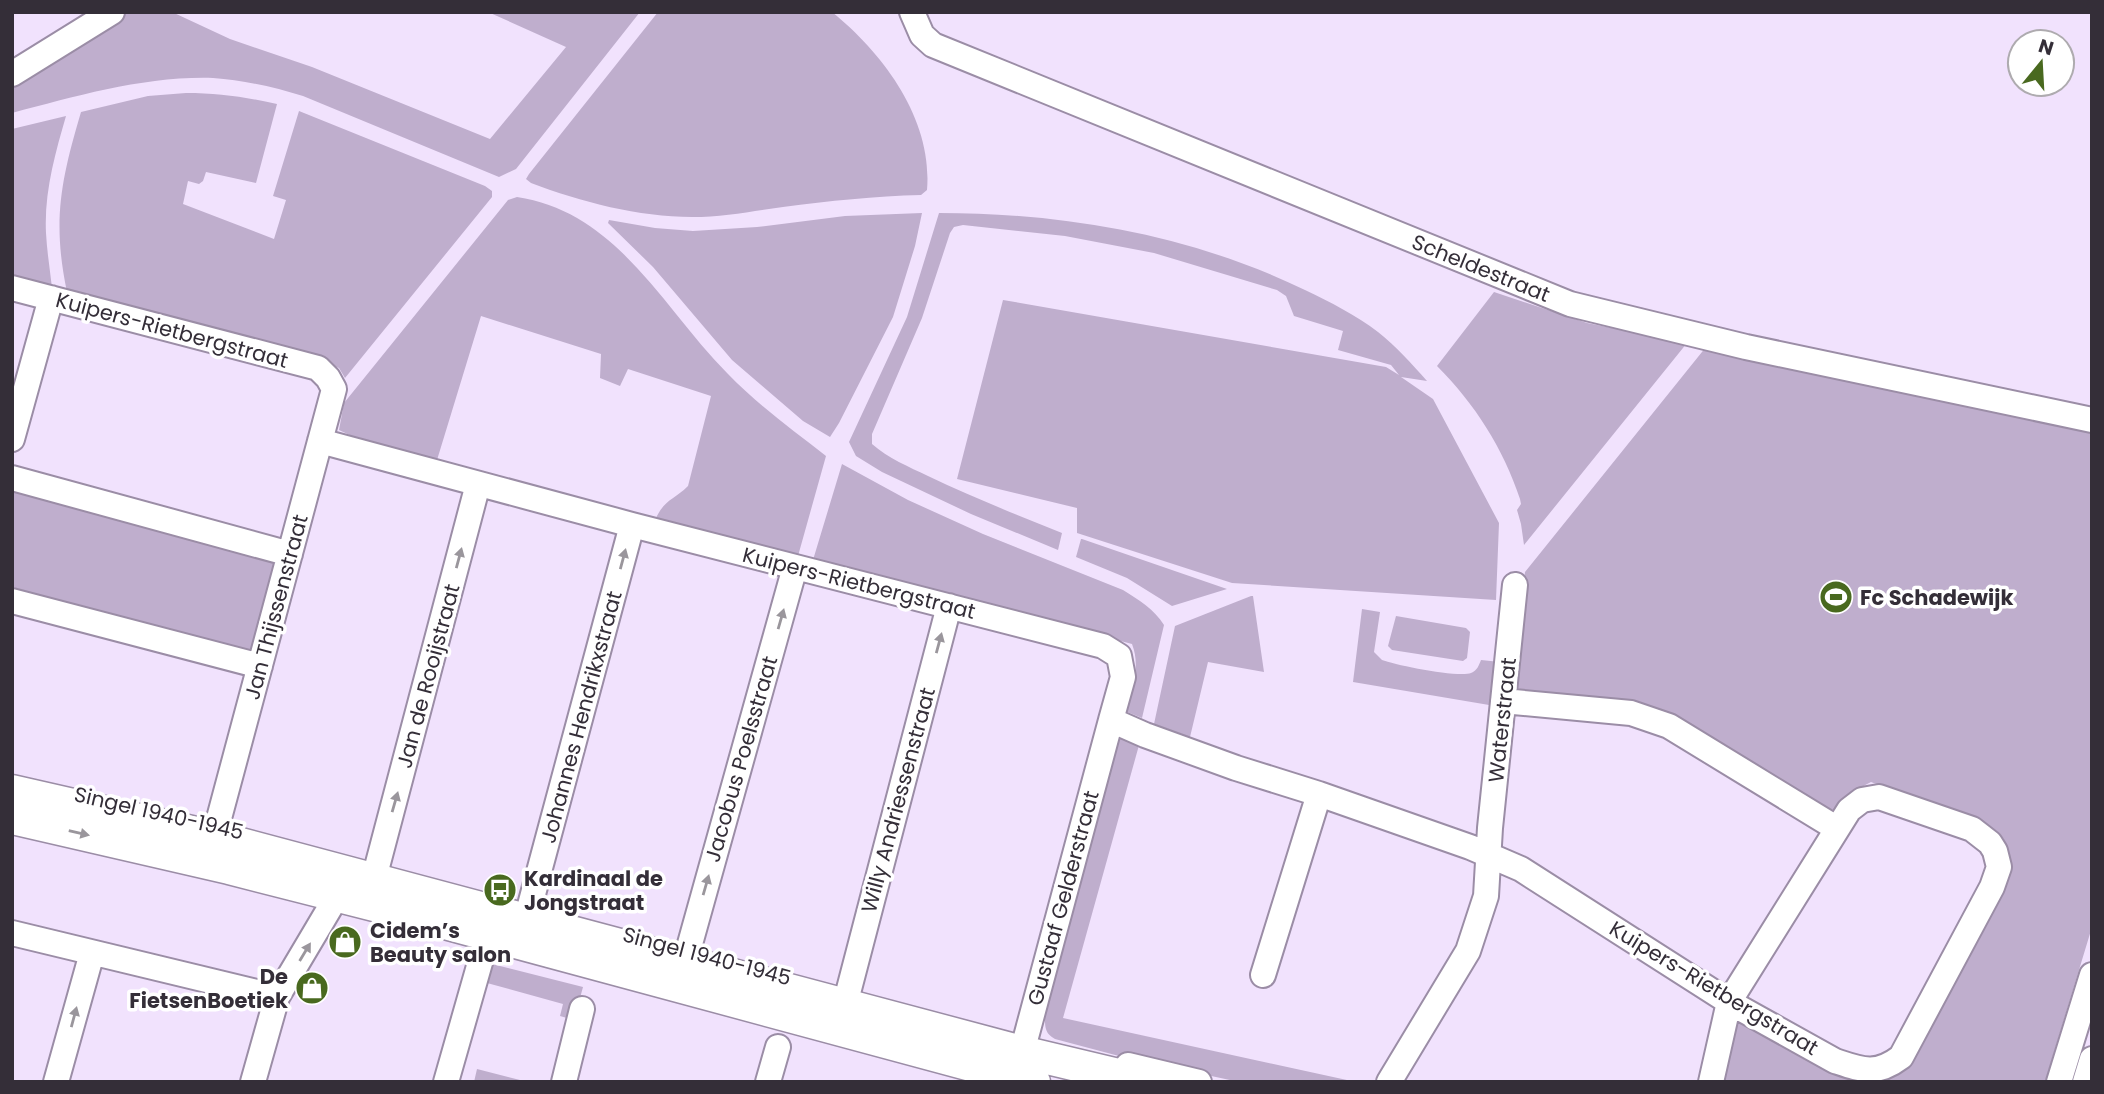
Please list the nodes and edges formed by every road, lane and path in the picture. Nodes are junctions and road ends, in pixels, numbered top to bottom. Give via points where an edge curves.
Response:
1 (112, 12) edge
2 (912, 12) edge
3 (12, 75) edge
4 (12, 288) edge
5 (51, 298) junction
6 (328, 378) joint
7 (2092, 420) edge
8 (12, 439) edge
9 (320, 441) junction
10 (12, 478) edge
11 (478, 484) junction
12 (632, 525) junction
13 (290, 554) junction
14 (795, 567) junction
15 (1516, 585) dead end
16 (12, 601) edge
17 (949, 606) junction
18 (260, 666) junction
19 (1503, 701) junction
20 (1111, 720) junction
21 (12, 778) edge
22 (12, 790) edge
23 (1319, 794) junction
24 (12, 818) edge
25 (1836, 828) junction
26 (216, 831) junction
27 (1489, 855) junction
28 (377, 867) junction
29 (293, 885) junction
30 (331, 906) junction
31 (530, 909) junction
32 (489, 931) junction
33 (12, 933) edge
34 (688, 951) junction
35 (92, 953) junction
36 (1263, 975) dead end
37 (2092, 975) edge
38 (848, 993) junction
39 (277, 998) junction
40 (1729, 1002) junction
41 (582, 1009) dead end
42 (778, 1047) dead end
43 (2092, 1059) edge
44 (1017, 1066) edge
45 (56, 1082) edge
46 (253, 1082) edge
47 (446, 1082) edge
48 (564, 1082) edge
49 (768, 1082) edge
50 (1148, 1082) edge
51 (1199, 1082) edge
52 (1389, 1082) edge
53 (1711, 1082) edge
54 (2059, 1082) edge
55 (2085, 1082) edge

1 - 3 street
2 - 7 street, Scheldestraat via 922,35 933,45 1570,304 1746,347
4 - 5 street, Kuipers-Rietbergstraat
5 - 6 street, Kuipers-Rietbergstraat via 318,368
5 - 8 street
6 - 9 street, Jan Thijssenstraat via 334,389
9 - 11 street, Kuipers-Rietbergstraat
9 - 13 street, Jan Thijssenstraat
10 - 13 street
11 - 12 street, Kuipers-Rietbergstraat
28 -> 11 street, Jan de Rooijstraat
12 - 14 street, Kuipers-Rietbergstraat
31 -> 12 street, Johannes Hendrikxstraat
13 - 18 street, Jan Thijssenstraat
14 - 17 street, Kuipers-Rietbergstraat
34 -> 14 street, Jacobus Poelsstraat
15 - 19 street, Waterstraat
16 - 18 street
17 - 20 street, Kuipers-Rietbergstraat via 1103,646 1119,656 1123,677
38 -> 17 street, Willy Andriessenstraat
18 - 26 street, Jan Thijssenstraat
19 - 25 street via 1631,713 1669,726
19 - 27 street, Waterstraat
20 - 23 street, Kuipers-Rietbergstraat
20 - 44 street, Gustaaf Gelderstraat
21 - 26 street, Singel 1940-1945
22 - 26 main road, Singel 1940-1945
23 - 27 street, Kuipers-Rietbergstraat
23 - 36 street
24 -> 29 main road, Singel 1940-1945
25 - 40 street
25 - 40 street, Kuipers-Rietbergstraat via 1862,800 1879,797 1972,829 1995,851 1999,867 1993,887 1900,1057 1887,1067 1870,1070 1835,1061
26 - 28 street, Singel 1940-1945
26 - 32 main road, Singel 1940-1945
27 - 40 street, Kuipers-Rietbergstraat via 1521,869
27 - 52 street, Waterstraat via 1486,895 1468,951
28 - 31 street, Singel 1940-1945
29 - 30 street, Singel 1940-1945 via 301,899
29 - 32 main road, Singel 1940-1945
30 - 32 street, Singel 1940-1945
39 -> 30 street
31 - 34 street, Singel 1940-1945
32 - 44 main road, Singel 1940-1945
32 - 47 street
33 - 35 street
34 - 38 street, Singel 1940-1945
35 - 39 street
45 -> 35 street
37 - 54 street
38 - 44 street, Singel 1940-1945
39 - 46 street
40 - 53 street
41 - 48 street
42 - 49 street
43 - 55 street
44 - 50 main road, Singel 1940-1945
44 - 51 street, Singel 1940-1945

